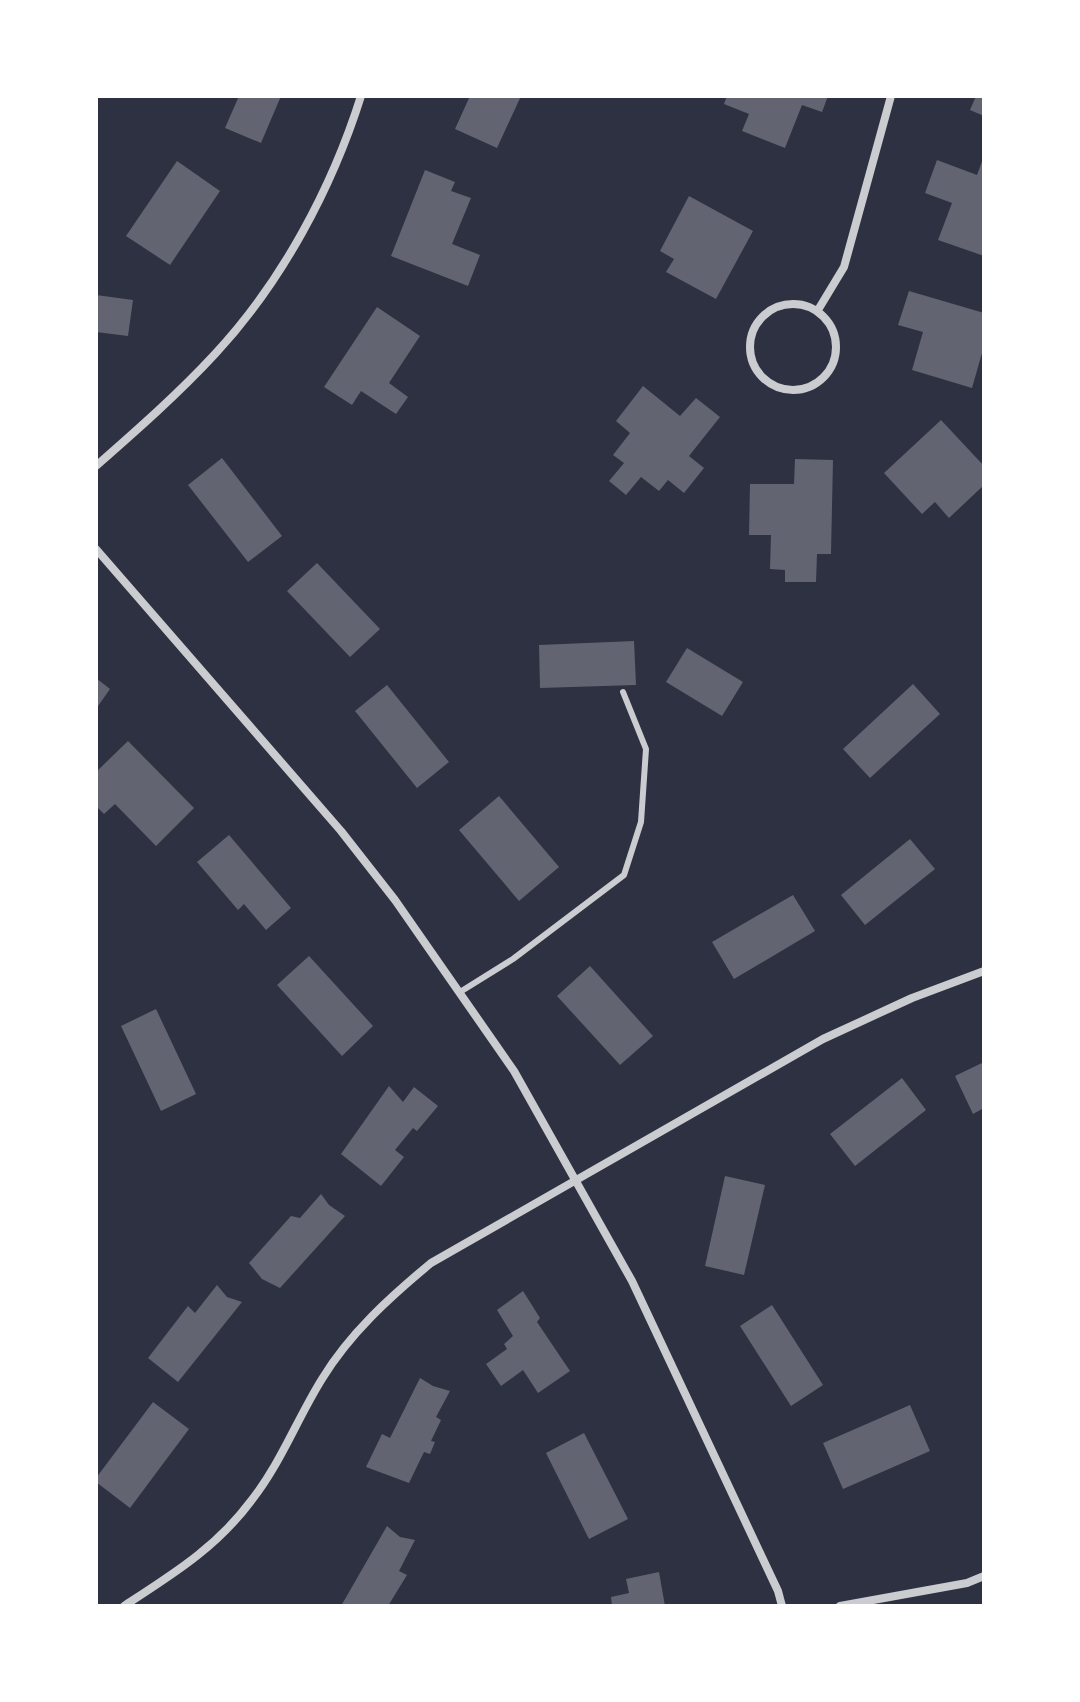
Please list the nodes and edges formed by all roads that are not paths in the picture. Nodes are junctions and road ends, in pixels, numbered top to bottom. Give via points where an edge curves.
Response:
1 (361, 96) edge
2 (891, 96) edge
3 (818, 310) junction
4 (96, 466) edge
5 (96, 549) edge
6 (623, 692) dead end
7 (984, 971) edge
8 (460, 992) junction
9 (577, 1178) junction
10 (984, 1576) edge
11 (124, 1606) edge
12 (782, 1606) edge
13 (840, 1606) edge

1 - 4 street via 331,176 257,301 218,351
2 - 3 street via 844,267
3 - 3 street via 837,341 834,365 816,384 792,390 773,384 756,370 749,348 754,326 771,309 798,304
5 - 8 street via 341,831
6 - 8 lane via 646,749 641,822 624,875
7 - 9 street via 823,1039
8 - 9 street
9 - 11 street via 431,1263 388,1299 323,1377 280,1460 251,1501 198,1558
9 - 12 street via 632,1281
10 - 13 street

